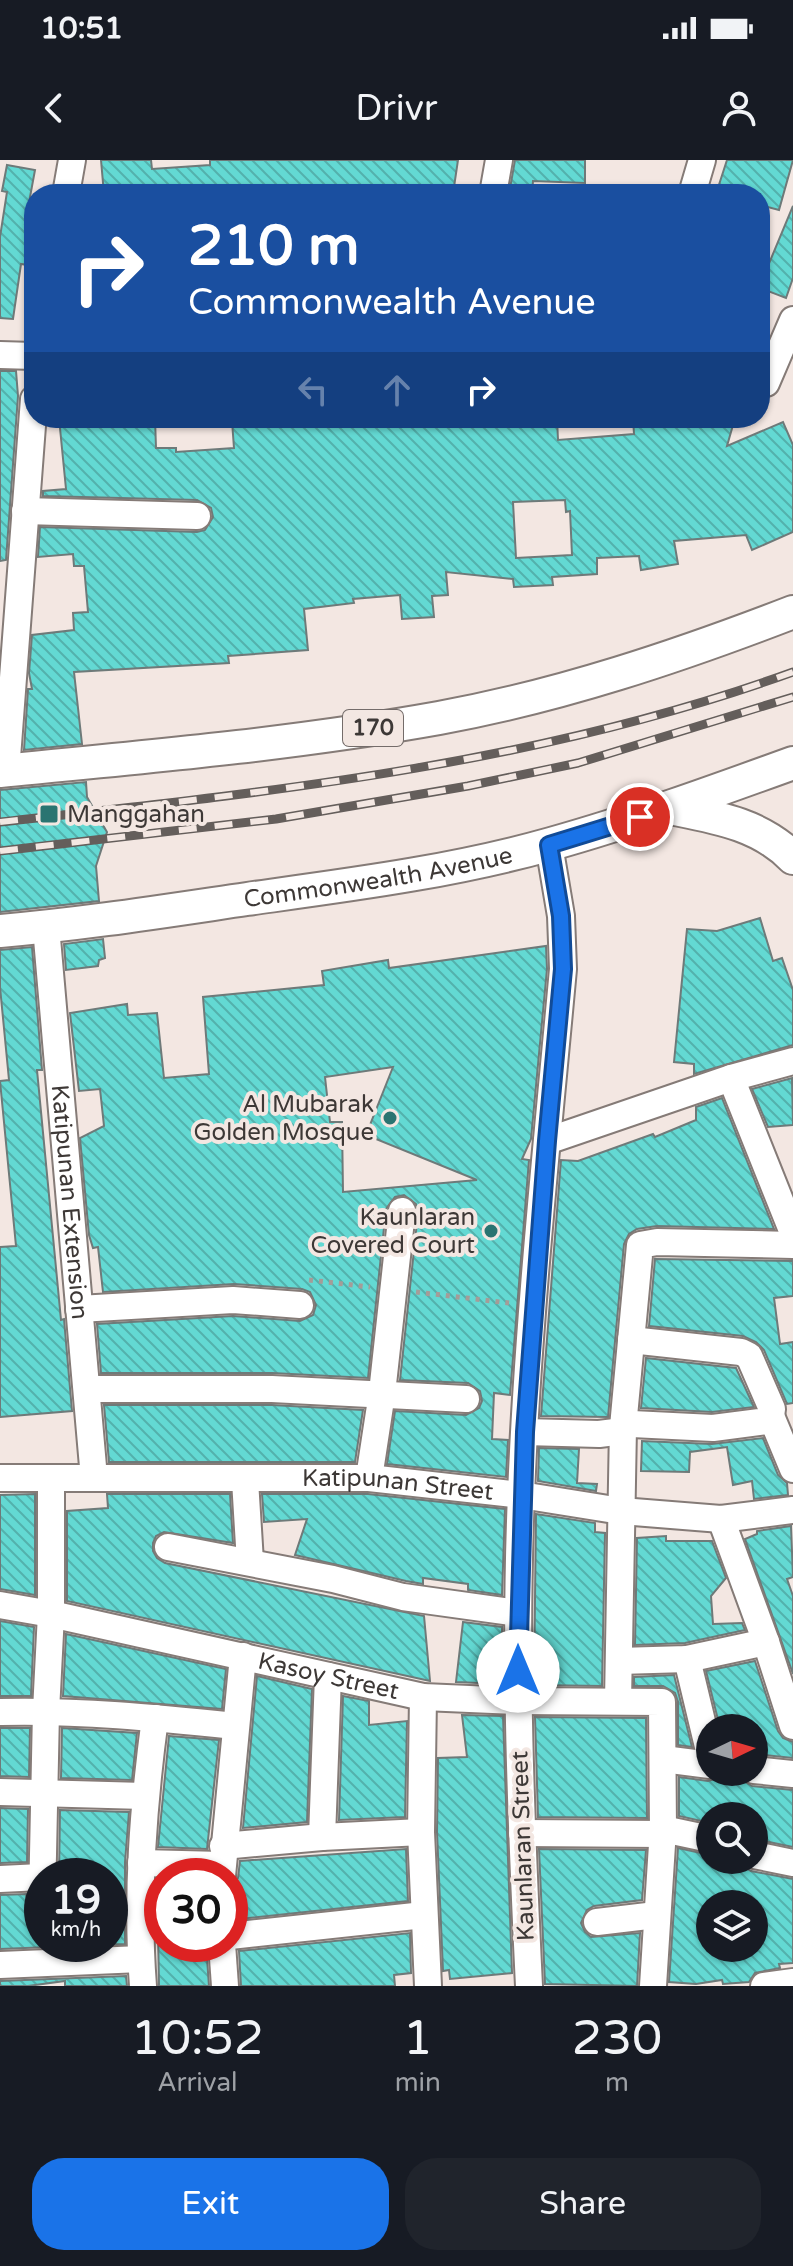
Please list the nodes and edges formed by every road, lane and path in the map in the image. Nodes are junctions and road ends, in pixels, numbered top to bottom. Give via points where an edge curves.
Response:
1 (72, 160) edge
2 (499, 160) edge
3 (702, 160) edge
4 (68, 184) edge
5 (495, 184) edge
6 (695, 184) edge
7 (793, 320) edge
8 (0, 355) edge
9 (24, 356) edge
10 (770, 368) edge
11 (770, 383) edge
12 (793, 385) edge
13 (32, 428) edge
14 (25, 511) junction
15 (197, 516) dead end
16 (793, 612) edge
17 (793, 763) edge
18 (3, 771) edge
19 (670, 808) junction
20 (549, 845) junction
21 (793, 858) edge
22 (46, 927) junction
23 (0, 931) edge
24 (793, 1061) edge
25 (731, 1078) junction
26 (547, 1141) junction
27 (402, 1211) dead end
28 (793, 1233) edge
29 (793, 1245) edge
30 (300, 1305) dead end
31 (79, 1309) junction
32 (631, 1340) junction
33 (88, 1389) junction
34 (382, 1393) junction
35 (466, 1399) dead end
36 (771, 1416) junction
37 (623, 1427) junction
38 (525, 1432) junction
39 (793, 1469) edge
40 (0, 1478) edge
41 (51, 1478) junction
42 (94, 1478) junction
43 (369, 1478) junction
44 (245, 1480) junction
45 (521, 1495) junction
46 (793, 1510) edge
47 (621, 1511) junction
48 (721, 1519) junction
49 (168, 1547) dead end
50 (250, 1562) junction
51 (0, 1605) edge
52 (518, 1613) junction
53 (51, 1614) junction
54 (766, 1642) junction
55 (243, 1656) junction
56 (687, 1659) junction
57 (619, 1661) junction
58 (328, 1676) junction
59 (423, 1697) junction
60 (518, 1701) junction
61 (618, 1701) junction
62 (46, 1711) junction
63 (0, 1712) edge
64 (700, 1714) edge
65 (155, 1718) junction
66 (235, 1726) junction
67 (793, 1726) edge
68 (663, 1759) junction
69 (696, 1763) edge
70 (768, 1771) edge
71 (793, 1774) edge
72 (0, 1792) edge
73 (43, 1793) junction
74 (144, 1796) junction
75 (663, 1831) junction
76 (421, 1832) junction
77 (522, 1833) junction
78 (322, 1837) junction
79 (696, 1837) edge
80 (41, 1858) edge
81 (222, 1858) edge
82 (238, 1858) edge
83 (768, 1858) edge
84 (141, 1863) junction
85 (144, 1863) edge
86 (793, 1863) edge
87 (24, 1878) edge
88 (0, 1879) edge
89 (424, 1915) junction
90 (656, 1915) junction
91 (597, 1922) dead end
92 (248, 1934) edge
93 (141, 1959) junction
94 (223, 1962) edge
95 (37, 1964) edge
96 (0, 1965) edge
97 (793, 1982) edge
98 (143, 1986) edge
99 (225, 1986) edge
100 (428, 1986) edge
101 (529, 1986) edge
102 (653, 1986) edge
103 (764, 1986) edge

1 - 4 street
2 - 5 street
3 - 6 street
7 - 10 street
8 - 9 street
11 - 12 street
13 - 14 street
14 - 15 street
14 - 18 street
16 - 18 main road, 170 via 603,677 442,717
17 - 19 main road, Commonwealth Avenue
19 - 20 main road, Commonwealth Avenue
19 - 21 main road via 748,826
20 - 22 main road, Commonwealth Avenue via 420,873
20 - 26 street, Kaunlaran Street via 563,969
22 - 23 main road, Commonwealth Avenue
22 - 31 street, Katipunan Extension
24 - 25 street
25 - 26 street
25 - 28 street
26 - 38 street, Kaunlaran Street
27 - 34 street
29 - 32 street via 640,1245
30 - 31 street via 233,1300
31 - 33 street, Katipunan Extension
32 - 36 street via 749,1356
32 - 37 street
33 - 34 street
33 - 42 street, Katipunan Extension
34 - 35 street
34 - 43 street
36 - 37 street via 767,1421 713,1428
36 - 39 street
37 - 38 street via 599,1434
37 - 47 street
38 - 45 street, Kaunlaran Street
40 - 41 street, Katipunan Street
41 - 42 street, Katipunan Street
41 - 53 street
42 - 44 street, Katipunan Street
43 - 44 street, Katipunan Street
43 - 45 street, Katipunan Street
44 - 50 street
45 - 47 street, Katipunan Street
45 - 52 street, Kaunlaran Street
46 - 48 street, Katipunan Street
47 - 48 street, Katipunan Street
47 - 57 street
48 - 54 street
49 - 50 street
50 - 52 street via 403,1597
51 - 53 street, Kasoy Street
52 - 60 street, Kaunlaran Street
53 - 55 street, Kasoy Street
53 - 62 street
54 - 56 street
54 - 67 street
55 - 58 street, Kasoy Street
55 - 66 street
56 - 57 street
56 - 64 street
57 - 61 street
58 - 59 street, Kasoy Street
58 - 78 street
59 - 60 street, Kasoy Street
59 - 76 street
60 - 61 street, Kasoy Street
60 - 77 street, Kaunlaran Street
61 - 68 street, Kasoy Street via 662,1702
62 - 63 street
62 - 65 street
62 - 73 street
65 - 66 street
65 - 74 street
66 - 81 street
68 - 69 street
68 - 75 street
70 - 71 street
72 - 73 street
73 - 74 street
73 - 80 street
74 - 84 street
75 - 77 street
75 - 79 street
75 - 90 street
76 - 78 street
76 - 89 street
77 - 101 street, Kaunlaran Street
78 - 82 street
83 - 86 street
84 - 85 street
84 - 93 street
87 - 88 street
89 - 92 street
89 - 100 street
90 - 91 street
90 - 102 street
93 - 95 street
93 - 98 street
94 - 99 street
95 - 96 street
97 - 103 street

